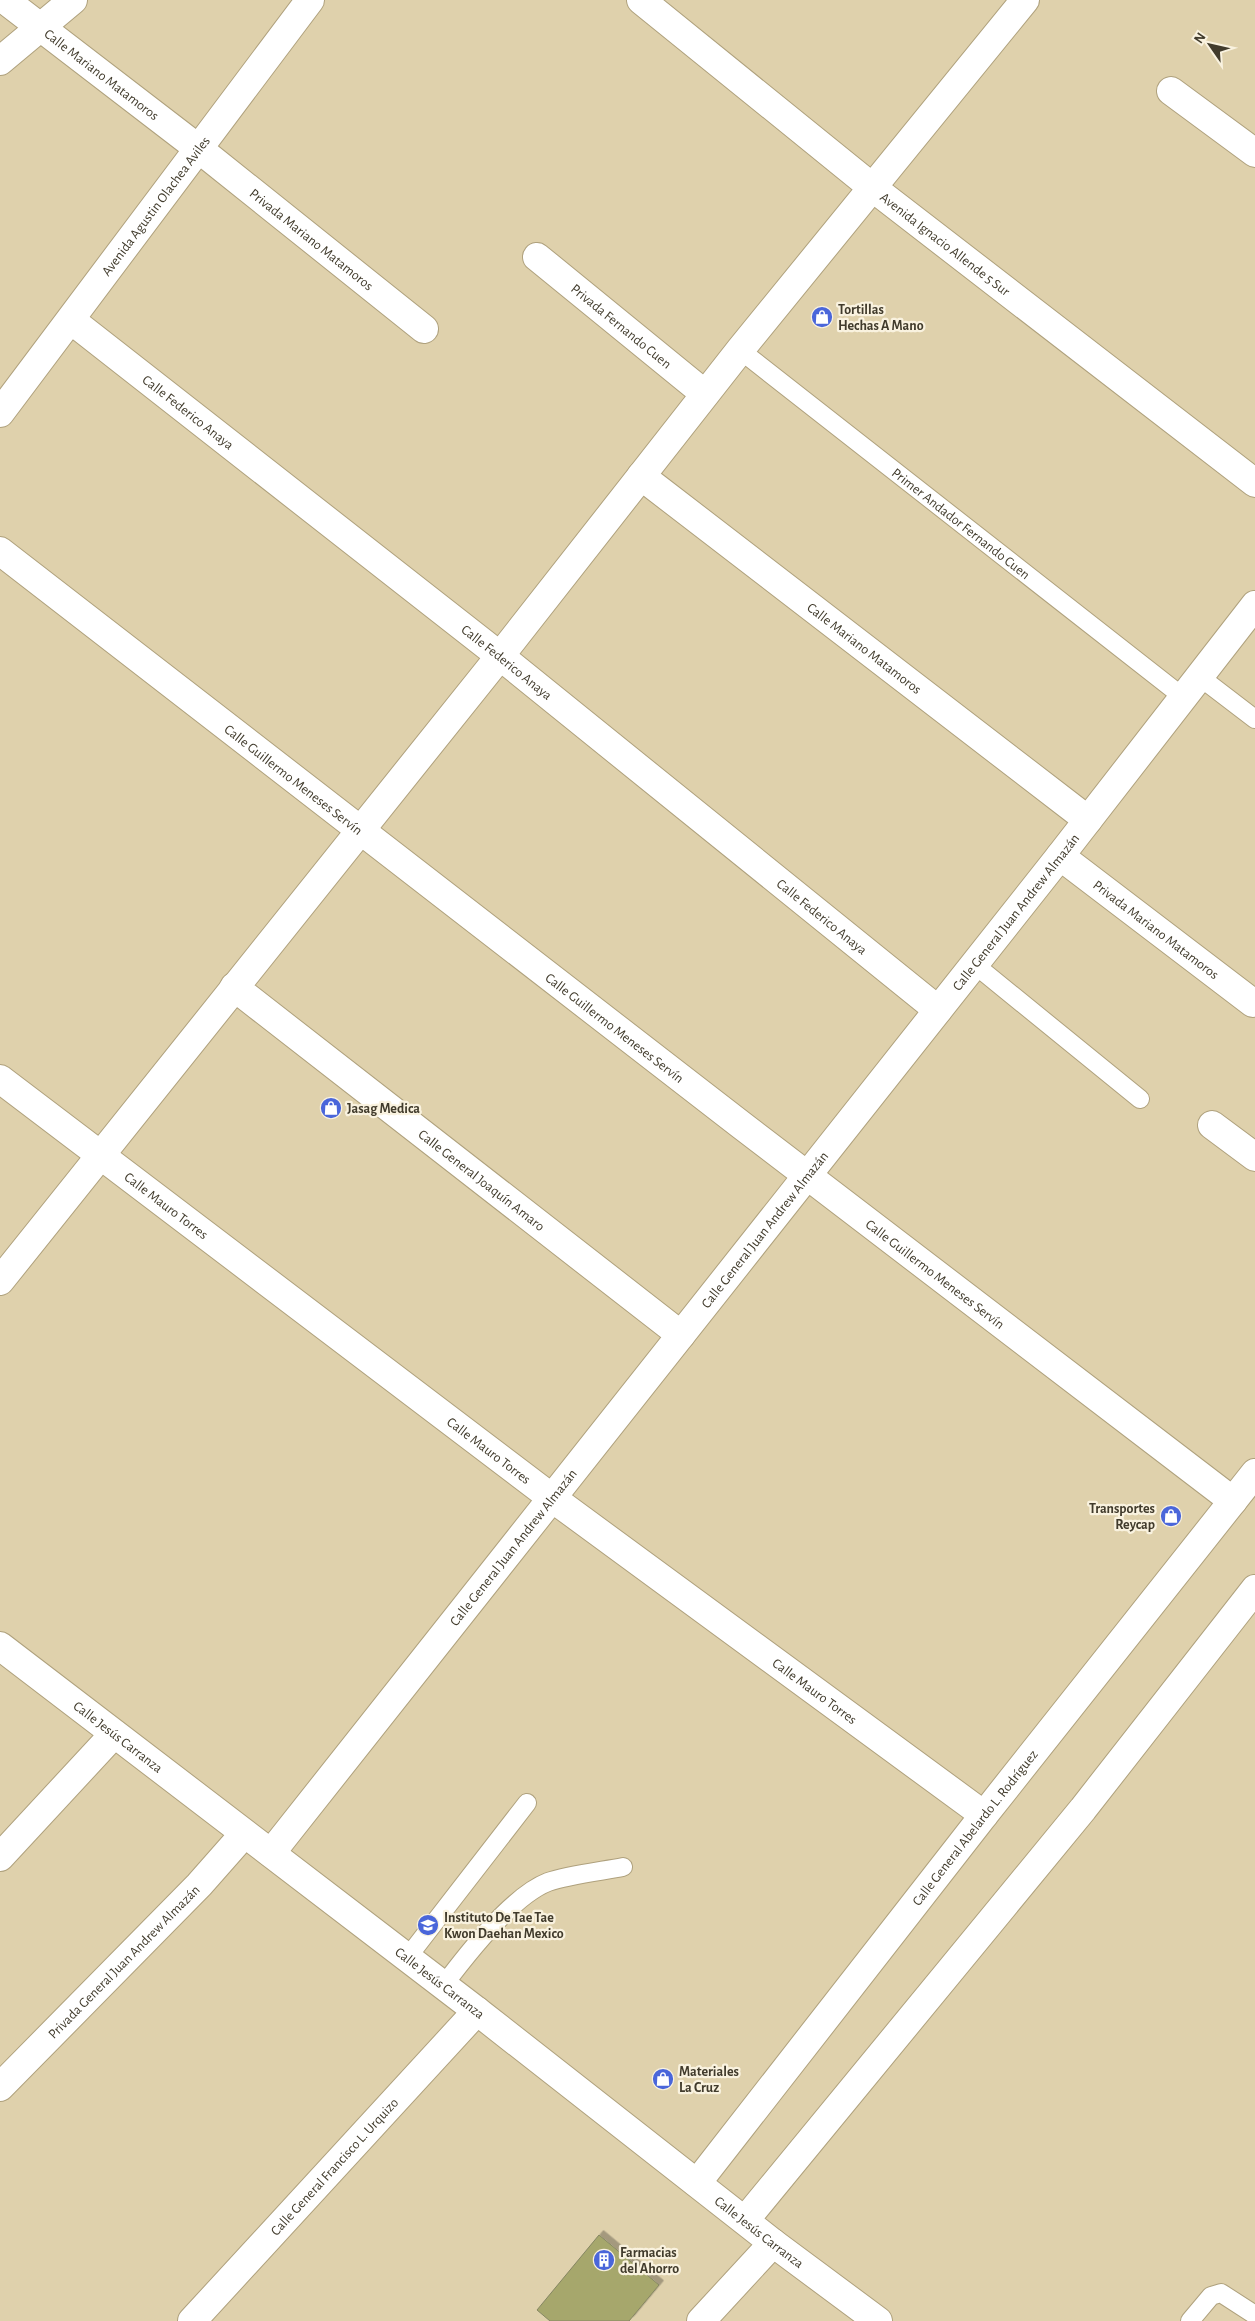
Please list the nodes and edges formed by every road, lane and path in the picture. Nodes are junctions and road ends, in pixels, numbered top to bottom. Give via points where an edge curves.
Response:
1 (5, 0) edge
2 (73, 0) edge
3 (310, 0) edge
4 (641, 0) edge
5 (1025, 0) edge
6 (39, 28) junction
7 (0, 61) edge
8 (1171, 91) dead end
9 (199, 149) junction
10 (1255, 153) edge
11 (874, 188) junction
12 (538, 257) dead end
13 (71, 320) junction
14 (424, 329) dead end
15 (740, 350) junction
16 (705, 394) junction
17 (0, 413) edge
18 (641, 476) junction
19 (1255, 483) edge
20 (0, 551) edge
21 (1255, 605) edge
22 (500, 656) junction
23 (1200, 676) junction
24 (1183, 697) junction
25 (1255, 718) edge
26 (1088, 820) junction
27 (359, 832) junction
28 (1060, 856) junction
29 (974, 964) junction
30 (234, 987) junction
31 (1253, 1003) dead end
32 (938, 1010) junction
33 (0, 1079) edge
34 (1140, 1099) dead end
35 (1212, 1124) dead end
36 (100, 1155) junction
37 (1255, 1157) edge
38 (807, 1176) junction
39 (0, 1281) edge
40 (681, 1335) junction
41 (1255, 1473) edge
42 (552, 1498) junction
43 (1233, 1501) junction
44 (1255, 1590) edge
45 (0, 1646) edge
46 (114, 1734) junction
47 (527, 1803) dead end
48 (984, 1815) junction
49 (244, 1834) junction
50 (271, 1853) junction
51 (0, 1857) edge
52 (623, 1867) dead end
53 (407, 1958) junction
54 (443, 1986) junction
55 (477, 2011) junction
56 (0, 2087) edge
57 (697, 2183) junction
58 (746, 2219) junction
59 (773, 2243) junction
60 (1255, 2314) edge
61 (192, 2321) edge
62 (701, 2321) edge
63 (878, 2321) edge
64 (1190, 2321) edge

1 - 6 street, Calle Mariano Matamoros
2 - 6 street
3 - 9 street, Avenida Agustin Olachea Aviles
4 - 11 street, Avenida Ignacio Allende 5 Sur
5 - 11 street
6 - 7 street
6 - 9 street, Calle Mariano Matamoros
8 - 10 street
9 - 13 street, Avenida Agustin Olachea Aviles
9 - 14 street, Privada Mariano Matamoros
11 - 15 street
11 - 19 street, Avenida Ignacio Allende 5 Sur
12 - 16 street, Privada Fernando Cuen
13 - 17 street, Avenida Agustin Olachea Aviles
13 - 22 street, Calle Federico Anaya
15 - 16 street
15 - 24 lane, Primer Andador Fernando Cuen
16 - 18 street
18 - 22 street
18 - 26 street, Calle Mariano Matamoros
20 - 27 street, Calle Guillermo Meneses Servín
21 - 23 street, Calle General Juan Andrew Almazán
22 - 27 street
22 - 32 street, Calle Federico Anaya
23 - 24 street, Calle General Juan Andrew Almazán
23 - 25 lane
24 - 26 street, Calle General Juan Andrew Almazán
26 - 28 street, Calle General Juan Andrew Almazán
27 - 30 street
27 - 38 street, Calle Guillermo Meneses Servín
28 - 29 street, Calle General Juan Andrew Almazán
28 - 31 street, Privada Mariano Matamoros
29 - 32 street, Calle General Juan Andrew Almazán
29 - 34 lane
30 - 36 street
30 - 40 street, Calle General Joaquín Amaro
32 - 38 street, Calle General Juan Andrew Almazán
33 - 36 street, Calle Mauro Torres
35 - 37 street
36 - 39 street
36 - 42 street, Calle Mauro Torres
38 - 40 street, Calle General Juan Andrew Almazán
38 - 43 street, Calle Guillermo Meneses Servín
40 - 42 street, Calle General Juan Andrew Almazán
41 - 43 street, Calle General Abelardo L. Rodríguez
42 - 48 street, Calle Mauro Torres
42 - 50 street, Calle General Juan Andrew Almazán
43 - 48 street, Calle General Abelardo L. Rodríguez
44 - 58 street via 1083,1809
45 - 46 street, Calle Jesús Carranza
46 - 49 street, Calle Jesús Carranza
46 - 51 street
47 - 53 lane
48 - 57 street, Calle General Abelardo L. Rodríguez
49 - 50 street, Calle Jesús Carranza
49 - 56 street, Privada General Juan Andrew Almazán via 192,1892
50 - 53 street, Calle Jesús Carranza
52 - 54 lane via 548,1882 518,1901 463,1959
53 - 54 street, Calle Jesús Carranza
54 - 55 street, Calle Jesús Carranza
55 - 57 street, Calle Jesús Carranza
55 - 61 street, Calle General Francisco L. Urquizo
57 - 58 street, Calle Jesús Carranza
58 - 59 street, Calle Jesús Carranza
59 - 62 street
59 - 63 street, Calle Jesús Carranza
60 - 64 lane via 1221,2293 1210,2296

